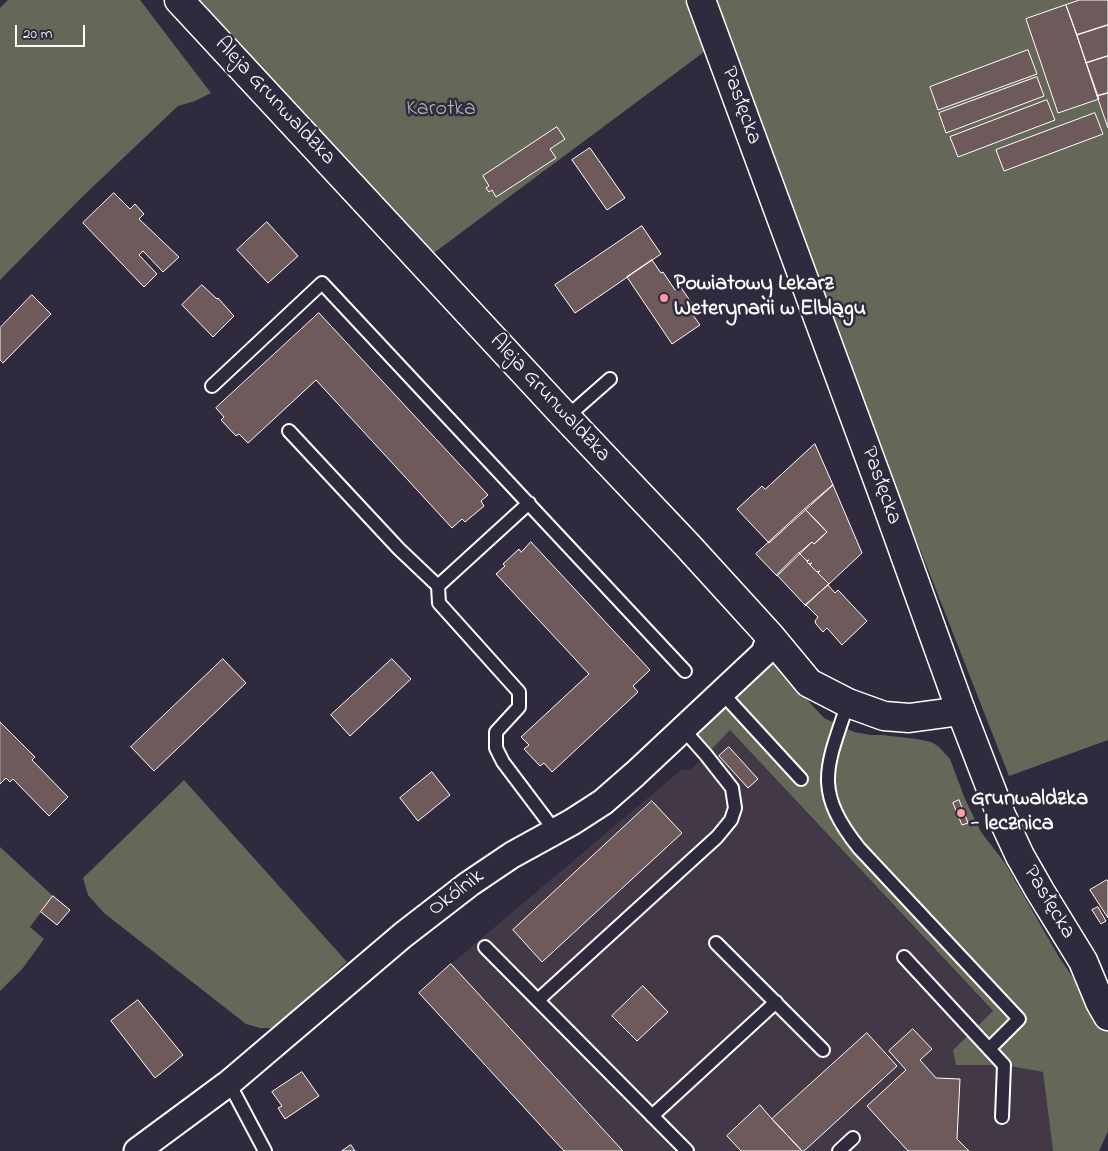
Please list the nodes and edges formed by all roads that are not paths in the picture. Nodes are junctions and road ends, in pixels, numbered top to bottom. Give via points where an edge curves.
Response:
1 (179, 0) edge
2 (701, 0) edge
3 (610, 380) dead end
4 (212, 386) dead end
5 (564, 416) junction
6 (289, 431) dead end
7 (528, 503) junction
8 (438, 586) junction
9 (770, 636) junction
10 (684, 671) dead end
11 (722, 693) junction
12 (848, 703) junction
13 (961, 711) junction
14 (682, 729) junction
15 (801, 779) dead end
16 (555, 831) junction
17 (716, 943) dead end
18 (485, 946) dead end
19 (904, 957) dead end
20 (1083, 961) junction
21 (1108, 980) edge
22 (538, 1000) junction
23 (776, 1002) junction
24 (1108, 1016) edge
25 (989, 1049) junction
26 (822, 1050) dead end
27 (229, 1083) junction
28 (652, 1116) junction
29 (1002, 1116) dead end
30 (853, 1138) dead end
31 (137, 1151) edge
32 (265, 1151) edge
33 (687, 1151) edge
34 (839, 1151) edge

1 - 5 main road, Aleja Grunwaldzka
2 - 13 main road, Pasłęcka
3 - 5 lane
4 - 7 lane via 322,283
5 - 9 main road, Aleja Grunwaldzka
6 - 8 lane via 399,550
7 - 8 lane
7 - 10 lane
8 - 16 lane via 439,603 519,692 519,707 496,732 496,748 502,762
9 - 11 street, Okólnik via 764,653
9 - 12 main road, Aleja Grunwaldzka via 810,683
11 - 14 street, Okólnik
11 - 15 lane
12 - 13 main road, Aleja Grunwaldzka via 892,717
12 - 25 lane via 827,772 829,798 844,829 859,848 1019,1019
13 - 20 main road, Pasłęcka via 1020,856
14 - 16 street, Okólnik via 603,802
14 - 22 lane via 732,788 735,808 730,820 717,837
16 - 27 street, Okólnik via 483,874 403,935
17 - 23 lane
18 - 22 lane
19 - 25 lane
20 - 21 main road, Pasłęcka
20 - 24 main road, Pasłęcka
22 - 28 lane
23 - 26 lane
23 - 28 lane
25 - 29 lane via 1004,1066
27 - 31 street, Okólnik
27 - 32 lane
28 - 33 lane
30 - 34 lane

